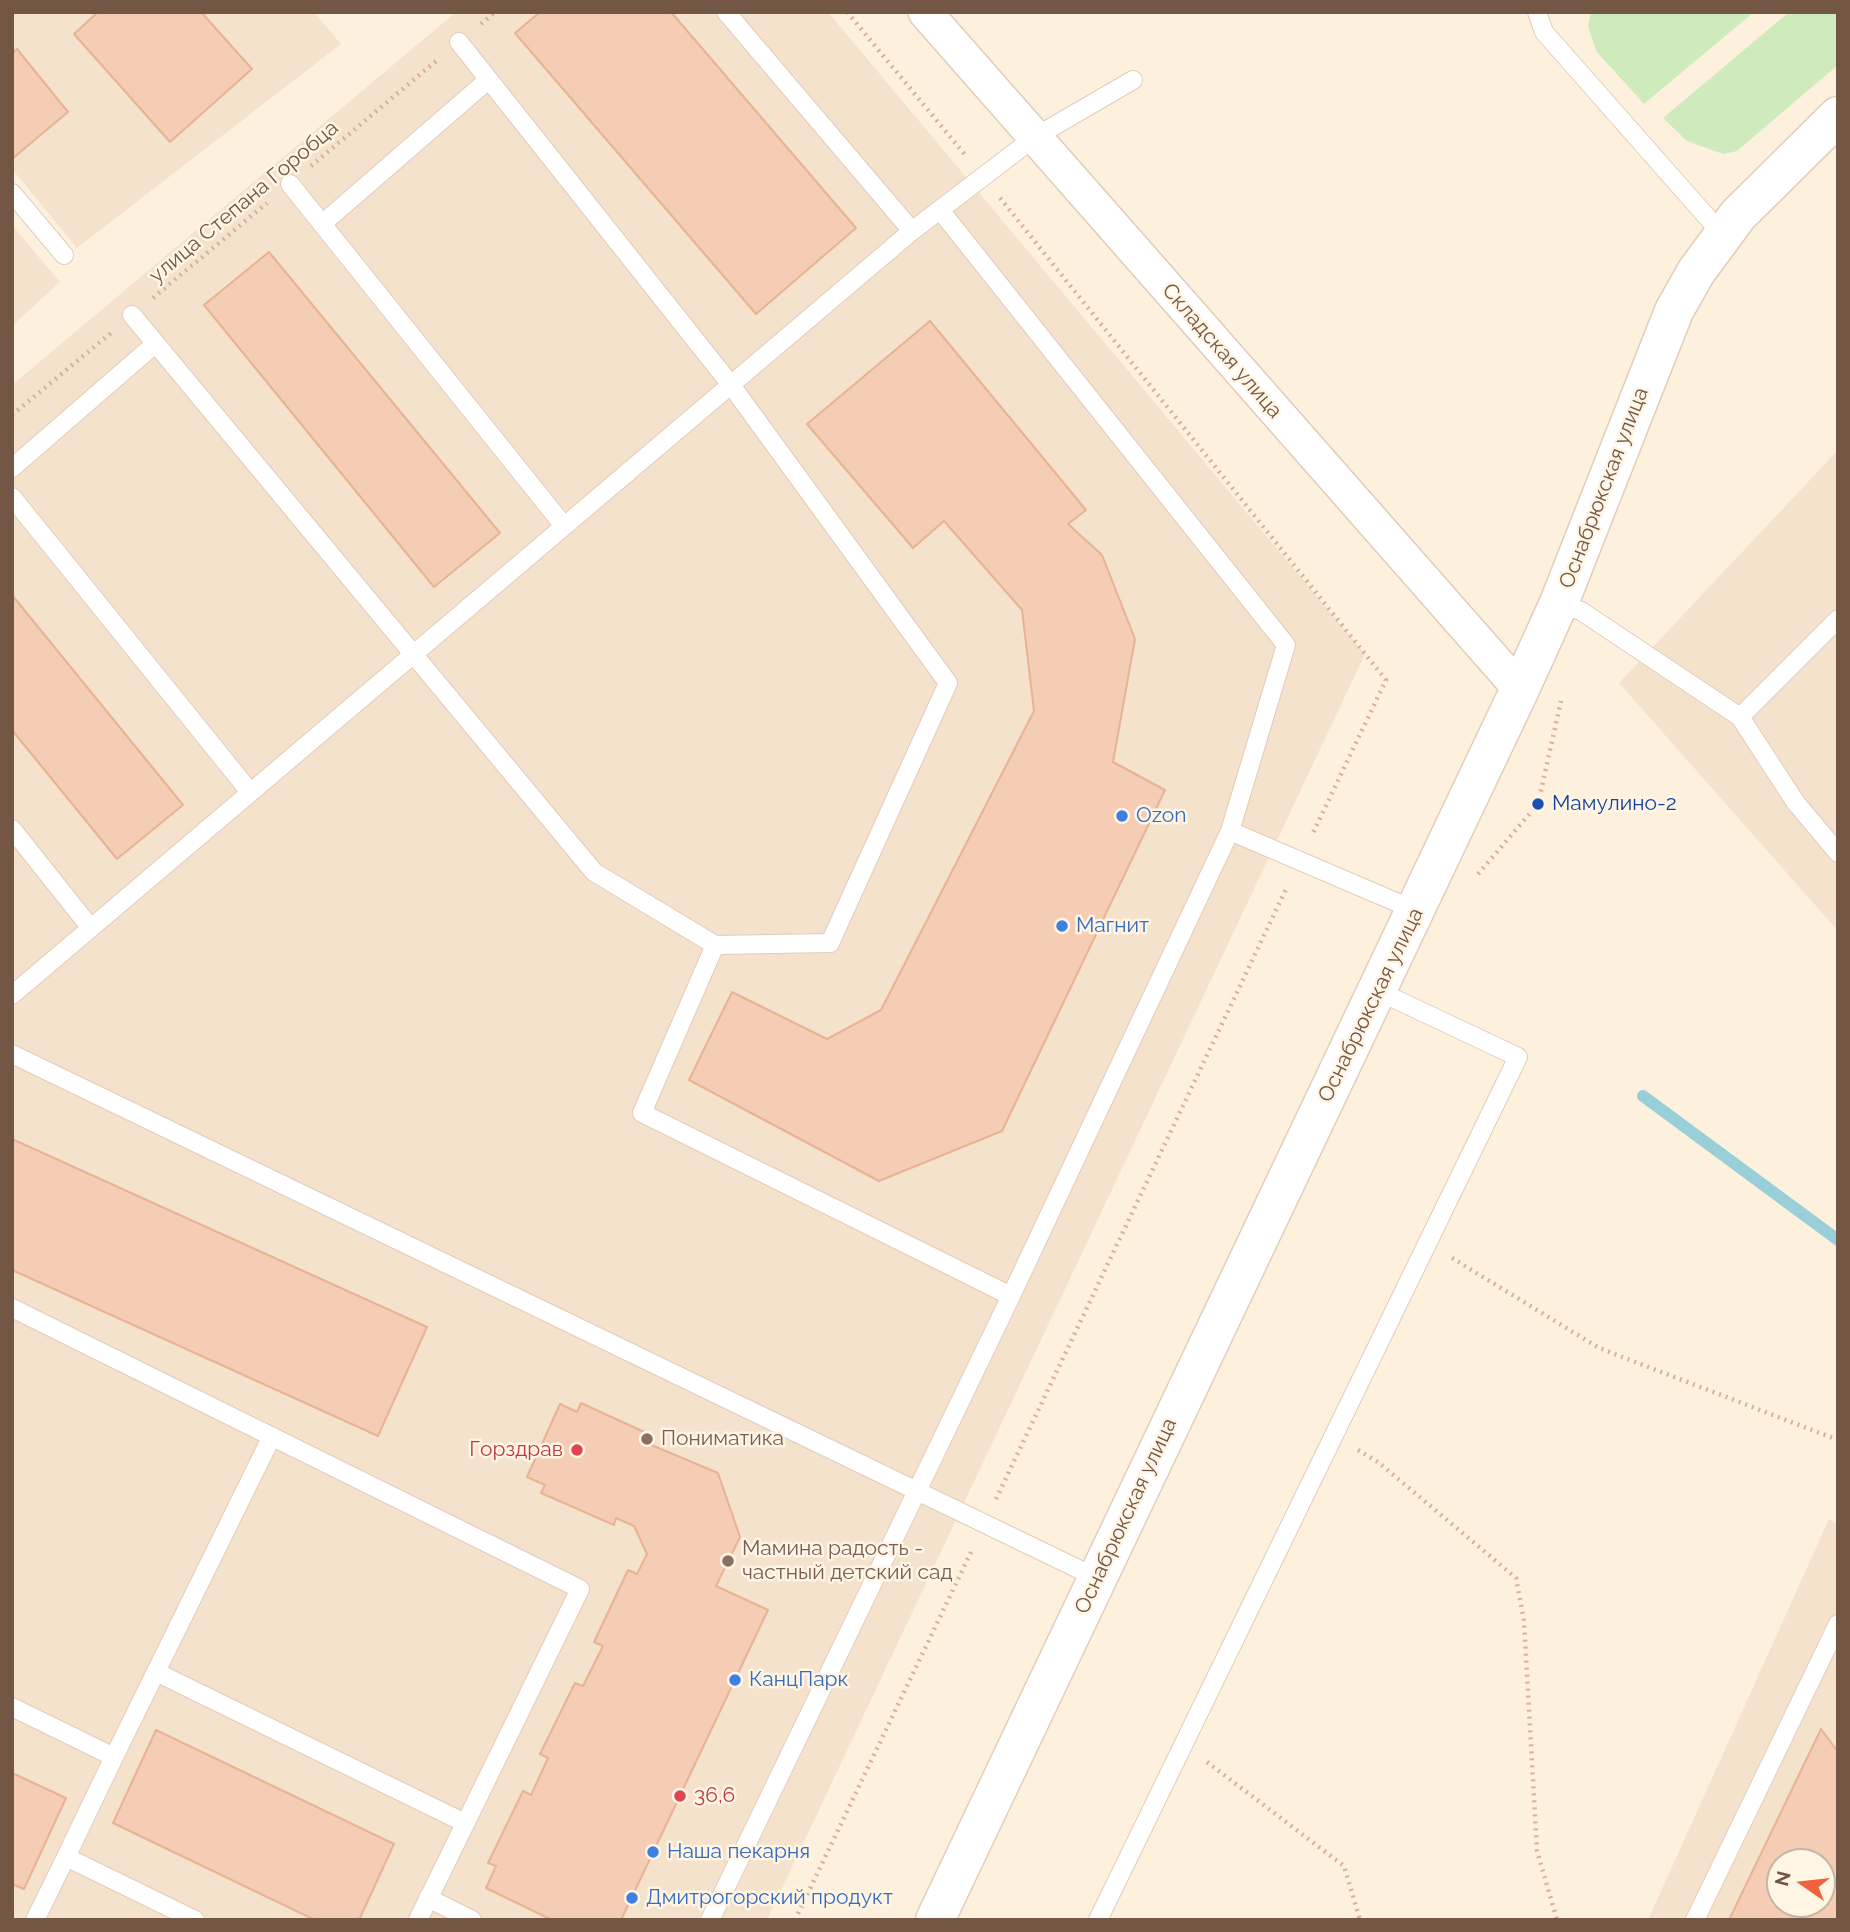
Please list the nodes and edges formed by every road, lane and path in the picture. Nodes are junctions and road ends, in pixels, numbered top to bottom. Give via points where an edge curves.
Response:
1 (495, 12) edge
2 (726, 12) edge
3 (847, 12) edge
4 (925, 12) edge
5 (1537, 12) edge
6 (459, 42) junction
7 (488, 80) junction
8 (1133, 80) dead end
9 (1838, 116) edge
10 (1035, 137) junction
11 (983, 177) junction
12 (290, 184) junction
13 (12, 193) edge
14 (940, 210) junction
15 (323, 224) junction
16 (912, 231) junction
17 (1722, 234) junction
18 (64, 255) dead end
19 (132, 315) junction
20 (155, 344) junction
21 (731, 385) junction
22 (12, 415) edge
23 (12, 468) edge
24 (12, 496) edge
25 (564, 526) junction
26 (1559, 603) junction
27 (1838, 619) edge
28 (413, 654) junction
29 (1520, 689) junction
30 (1740, 717) junction
31 (250, 792) junction
32 (12, 829) edge
33 (1230, 831) junction
34 (1838, 853) edge
35 (1300, 861) junction
36 (1416, 911) junction
37 (90, 927) junction
38 (715, 945) junction
39 (1378, 991) junction
40 (12, 995) edge
41 (12, 1054) edge
42 (1428, 1243) junction
43 (1011, 1296) junction
44 (12, 1308) edge
45 (1334, 1435) junction
46 (272, 1436) junction
47 (1838, 1440) edge
48 (917, 1491) junction
49 (984, 1523) junction
50 (1097, 1578) junction
51 (1838, 1624) edge
52 (156, 1672) junction
53 (12, 1707) edge
54 (1184, 1744) junction
55 (114, 1757) junction
56 (465, 1823) junction
57 (66, 1857) junction
58 (428, 1898) junction
59 (35, 1920) edge
60 (195, 1920) edge
61 (418, 1920) edge
62 (472, 1920) edge
63 (710, 1920) edge
64 (795, 1920) edge
65 (935, 1920) edge
66 (1098, 1920) edge
67 (1360, 1920) edge
68 (1557, 1920) edge
69 (1695, 1920) edge

1 - 6 path, улица Степана Горобца
2 - 16 lane
3 - 11 path
4 - 10 street, Складская улица
5 - 17 lane via 1544,32
6 - 7 lane
6 - 12 path, улица Степана Горобца
7 - 15 lane
7 - 21 lane
8 - 10 lane
9 - 17 street, Оснабрюкская улица
10 - 11 lane
10 - 29 street, Складская улица
11 - 14 lane
11 - 35 path via 1386,680
12 - 15 lane
12 - 19 path, улица Степана Горобца
13 - 18 lane
14 - 16 lane
14 - 33 lane via 1286,645
15 - 25 lane
16 - 21 lane
17 - 26 street, Оснабрюкская улица via 1668,325
19 - 20 lane
19 - 22 path, улица Степана Горобца
20 - 23 lane
20 - 28 lane
21 - 25 lane
21 - 38 lane via 948,683 830,943
24 - 31 lane
25 - 28 lane
26 - 29 street, Оснабрюкская улица
26 - 30 lane via 1581,611
27 - 30 lane
28 - 31 lane
28 - 38 lane via 594,872
29 - 36 street, Оснабрюкская улица
30 - 34 lane via 1796,803
31 - 37 lane
32 - 37 lane
33 - 35 lane
33 - 43 lane
35 - 36 lane
35 - 49 path
36 - 39 street, Оснабрюкская улица
37 - 40 lane
38 - 43 lane via 642,1113
39 - 42 lane via 1518,1057
39 - 50 street, Оснабрюкская улица
41 - 48 lane
42 - 45 lane
42 - 47 path via 1599,1348
43 - 48 lane
44 - 46 lane
45 - 54 lane
45 - 68 path via 1378,1462 1516,1578 1524,1621 1537,1851
46 - 52 lane
46 - 56 lane via 580,1589
48 - 49 lane
48 - 63 lane
49 - 50 lane
49 - 64 path
50 - 65 street, Оснабрюкская улица
51 - 69 lane
52 - 55 lane
52 - 56 lane
53 - 55 lane
54 - 66 lane
54 - 67 path via 1344,1866
55 - 57 lane
56 - 58 lane
57 - 59 lane
57 - 60 lane
58 - 61 lane
58 - 62 lane

